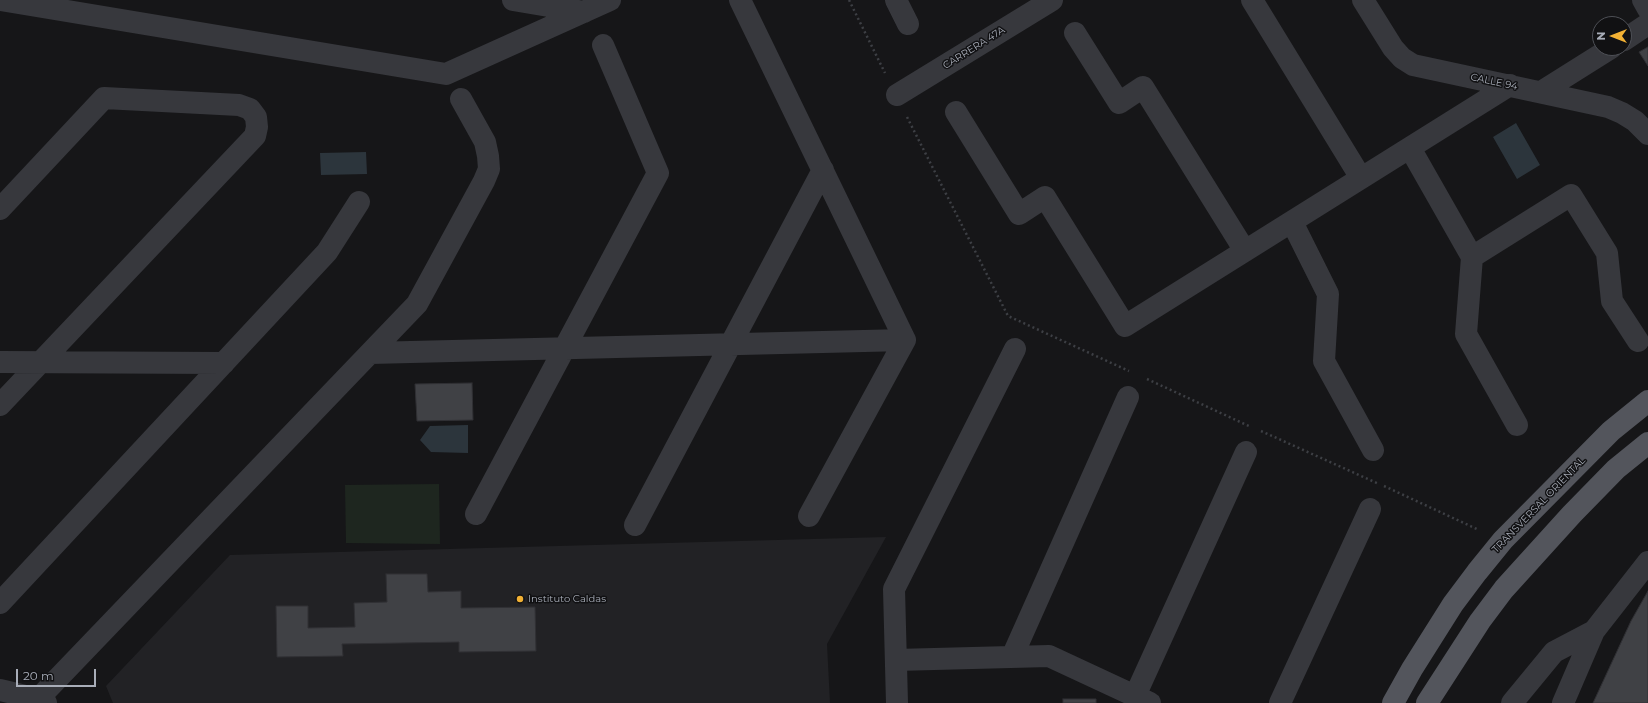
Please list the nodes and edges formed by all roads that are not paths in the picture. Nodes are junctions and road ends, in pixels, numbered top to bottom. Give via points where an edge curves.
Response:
1 (1, 0) edge
2 (513, 0) edge
3 (610, 0) edge
4 (740, 0) edge
5 (896, 0) edge
6 (1052, 0) edge
7 (1252, 0) edge
8 (1363, 0) edge
9 (1643, 0) edge
10 (1648, 9) edge
11 (584, 12) junction
12 (908, 24) dead end
13 (1648, 24) edge
14 (1075, 33) dead end
15 (1632, 35) edge
16 (603, 45) dead end
17 (1598, 56) edge
18 (1510, 85) junction
19 (1541, 92) junction
20 (897, 95) dead end
21 (461, 99) dead end
22 (956, 112) dead end
23 (1648, 134) edge
24 (1410, 148) junction
25 (823, 170) junction
26 (1361, 178) junction
27 (359, 202) dead end
28 (0, 209) edge
29 (1292, 222) junction
30 (1245, 251) junction
31 (1472, 257) junction
32 (906, 340) junction
33 (1638, 341) dead end
34 (731, 344) junction
35 (565, 348) junction
36 (1015, 349) dead end
37 (370, 352) junction
38 (0, 362) edge
39 (40, 362) junction
40 (224, 363) junction
41 (1128, 397) dead end
42 (1648, 401) edge
43 (0, 405) edge
44 (1518, 425) dead end
45 (1648, 443) edge
46 (1373, 450) dead end
47 (1246, 452) dead end
48 (1370, 509) dead end
49 (476, 514) dead end
50 (809, 516) dead end
51 (635, 525) dead end
52 (1648, 562) edge
53 (0, 603) edge
54 (1594, 631) junction
55 (1012, 657) junction
56 (896, 660) junction
57 (0, 690) edge
58 (1142, 700) edge
59 (42, 701) edge
60 (897, 703) edge
61 (1280, 703) edge
62 (1393, 703) edge
63 (1427, 703) edge
64 (1512, 703) edge
65 (1564, 703) edge

1 - 11 street via 446,74
2 - 11 street
3 - 11 street
4 - 25 street
5 - 12 street
6 - 20 street, CARRERA 47A
7 - 26 street
8 - 18 street, CALLE 94 via 1393,48 1413,65
9 - 10 street
13 - 15 street
14 - 30 street via 1119,103 1143,87
16 - 35 street via 658,173
17 - 19 street
18 - 19 street, CALLE 94
18 - 24 street
19 - 23 street, CALLE 94 via 1608,107 1635,121
21 - 37 street via 485,142 489,169 417,304
22 - 30 street via 1019,214 1045,197 1125,326
24 - 26 street
24 - 31 street
25 - 32 street
25 - 34 street
26 - 29 street
27 - 40 street via 328,252
28 - 39 street via 104,98 239,105 250,109 256,117 255,136
29 - 30 street
29 - 46 street via 1328,294 1324,361
31 - 33 street via 1571,195 1607,253 1612,301
31 - 44 street via 1466,334
32 - 34 street
32 - 50 street
34 - 35 street
34 - 51 street
35 - 37 street
35 - 49 street
36 - 56 street via 894,589
37 - 59 street
38 - 39 street
39 - 40 street
39 - 43 street
40 - 53 street
41 - 55 street
42 - 62 main road, TRANSVERSAL ORIENTAL via 1611,432 1499,546 1453,604
45 - 63 main road via 1616,469 1504,589 1476,626
47 - 58 street
48 - 61 street
52 - 54 street
54 - 64 street via 1554,652
54 - 65 street
55 - 56 street
55 - 58 street via 1049,656
56 - 60 street
57 - 59 street

